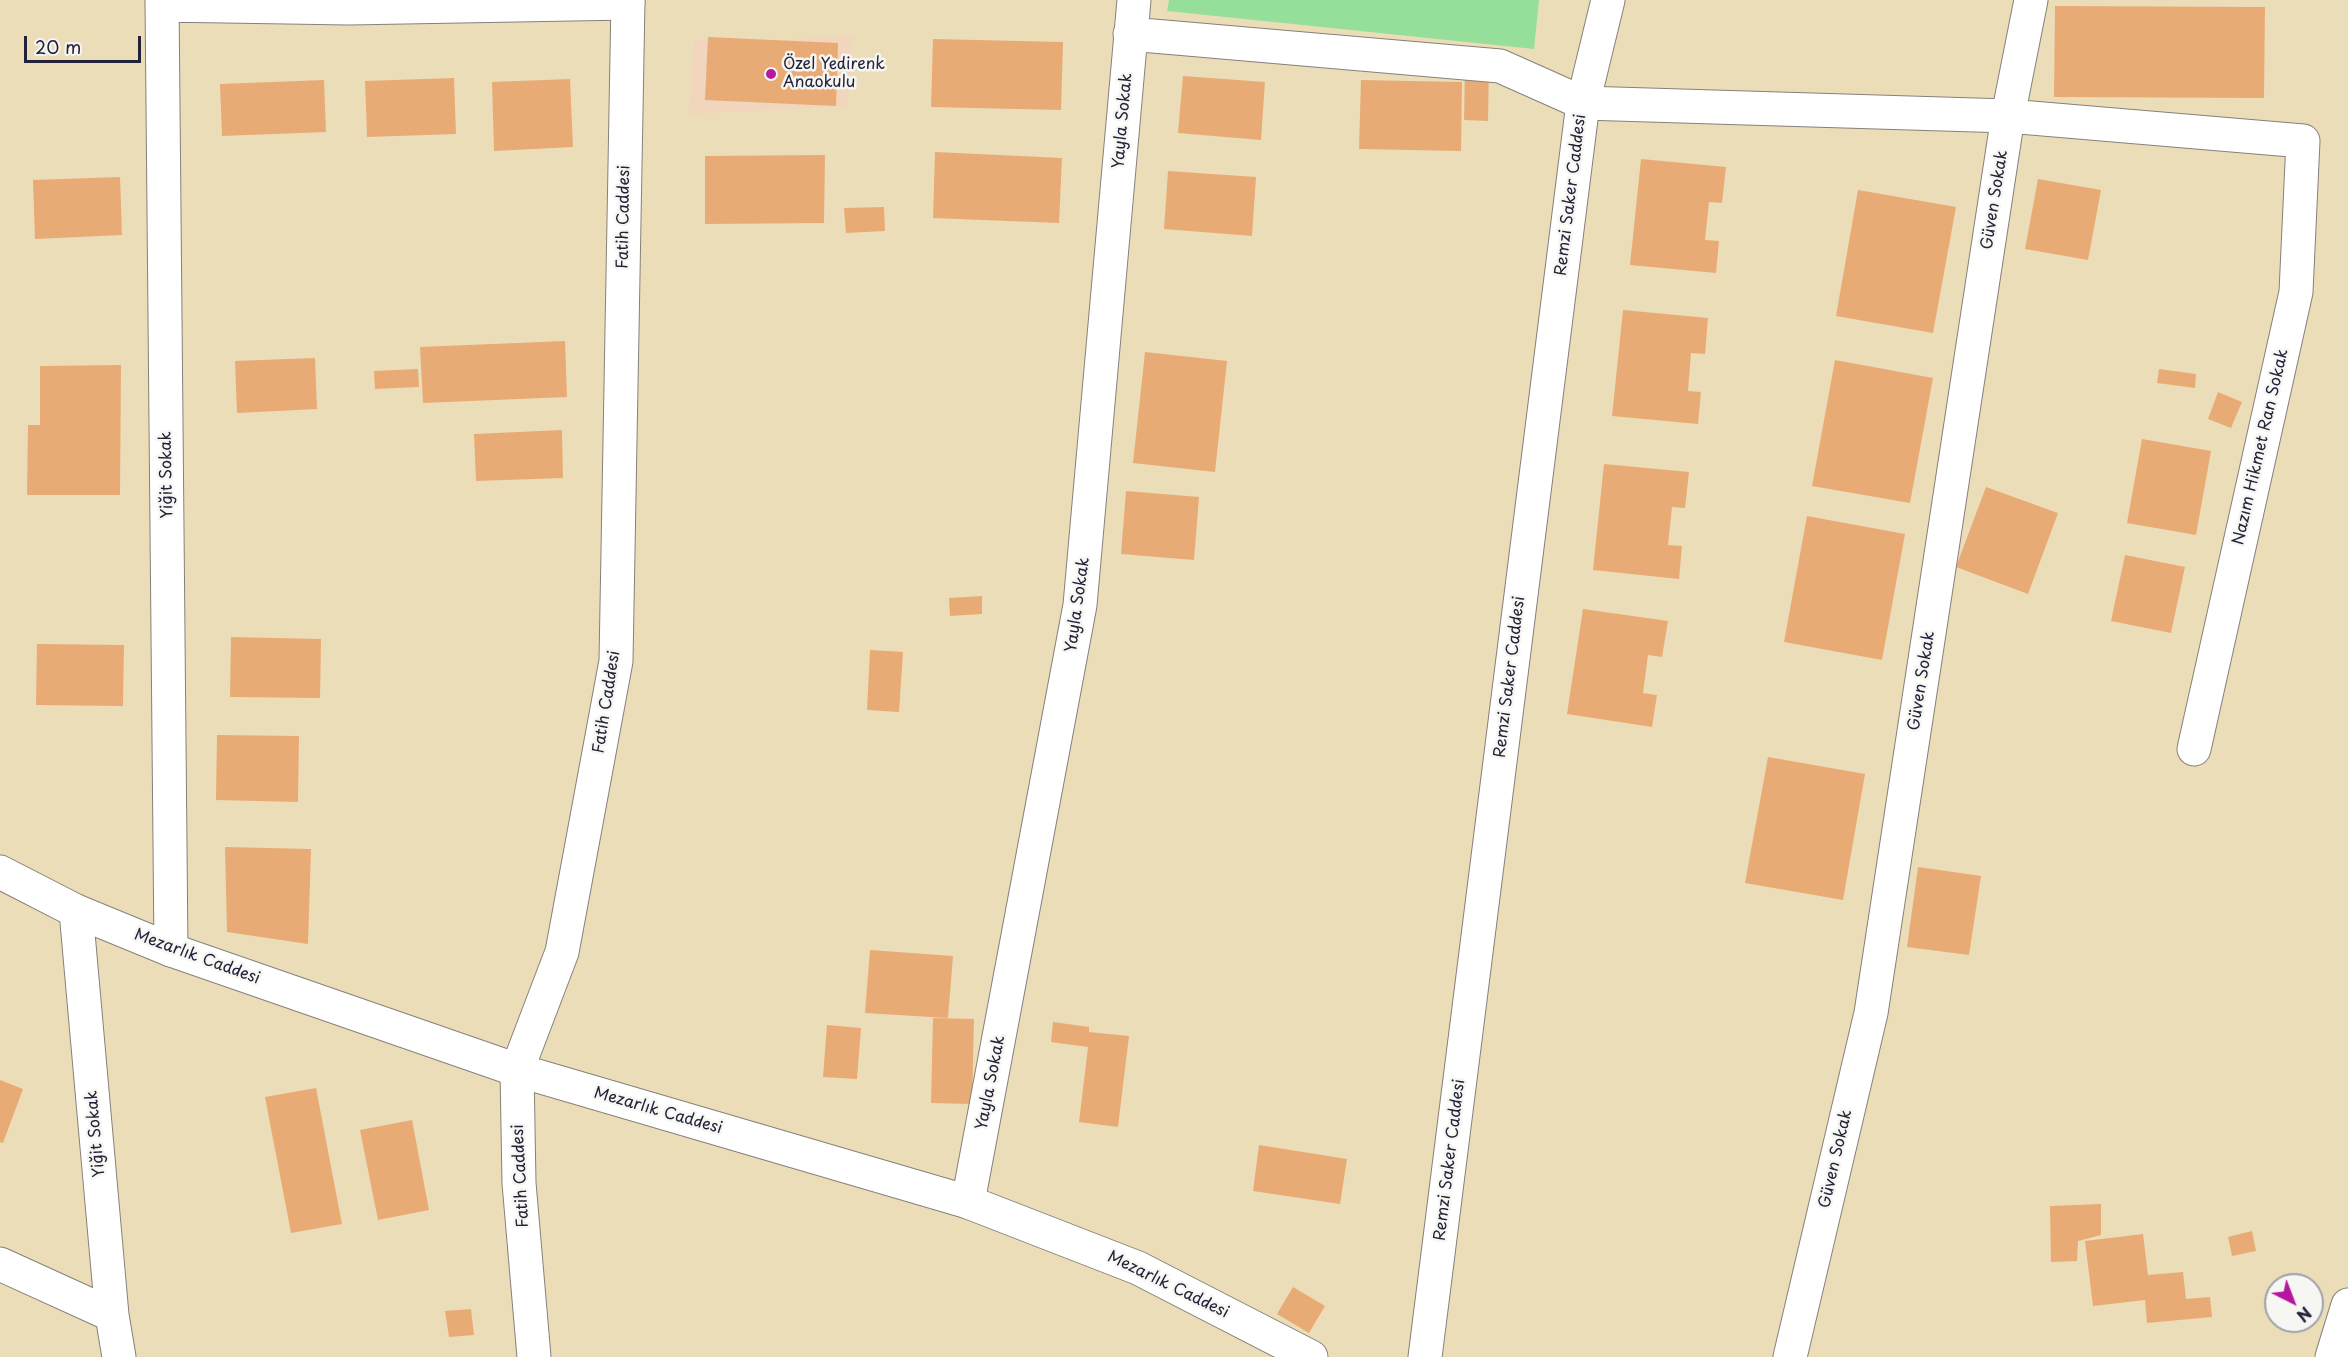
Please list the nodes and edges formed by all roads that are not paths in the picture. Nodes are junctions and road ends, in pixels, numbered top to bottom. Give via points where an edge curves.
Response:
1 (1134, 0) edge
2 (1608, 0) edge
3 (2031, 0) edge
4 (628, 2) edge
5 (162, 3) edge
6 (1130, 33) junction
7 (1582, 103) junction
8 (2008, 116) junction
9 (2194, 749) dead end
10 (0, 872) edge
11 (76, 910) junction
12 (171, 950) junction
13 (518, 1070) junction
14 (968, 1202) junction
15 (0, 1264) edge
16 (2348, 1305) edge
17 (112, 1316) junction
18 (119, 1357) edge
19 (534, 1357) edge
20 (1311, 1357) edge
21 (1425, 1357) edge
22 (1790, 1357) edge
23 (2332, 1357) edge

1 - 6 street, Yayla Sokak
2 - 7 street, Remzi Saker Caddesi
3 - 8 street, Güven Sokak
4 - 5 street via 349,8
4 - 13 street, Fatih Caddesi via 616,661 562,951
5 - 12 street, Yiğit Sokak
6 - 7 street via 1500,66
6 - 14 street, Yayla Sokak via 1080,605
7 - 8 street
7 - 21 street, Remzi Saker Caddesi
8 - 9 street, Nazım Hikmet Ran Sokak via 2303,141 2296,292
8 - 22 street, Güven Sokak via 1871,1013
10 - 11 street, Mezarlık Caddesi
11 - 12 street, Mezarlık Caddesi
11 - 17 street, Yiğit Sokak
12 - 13 street, Mezarlık Caddesi
13 - 14 street, Mezarlık Caddesi
13 - 19 street, Fatih Caddesi via 519,1183
14 - 20 street, Mezarlık Caddesi via 1138,1268
15 - 17 street
16 - 23 street
17 - 18 street, Yiğit Sokak

